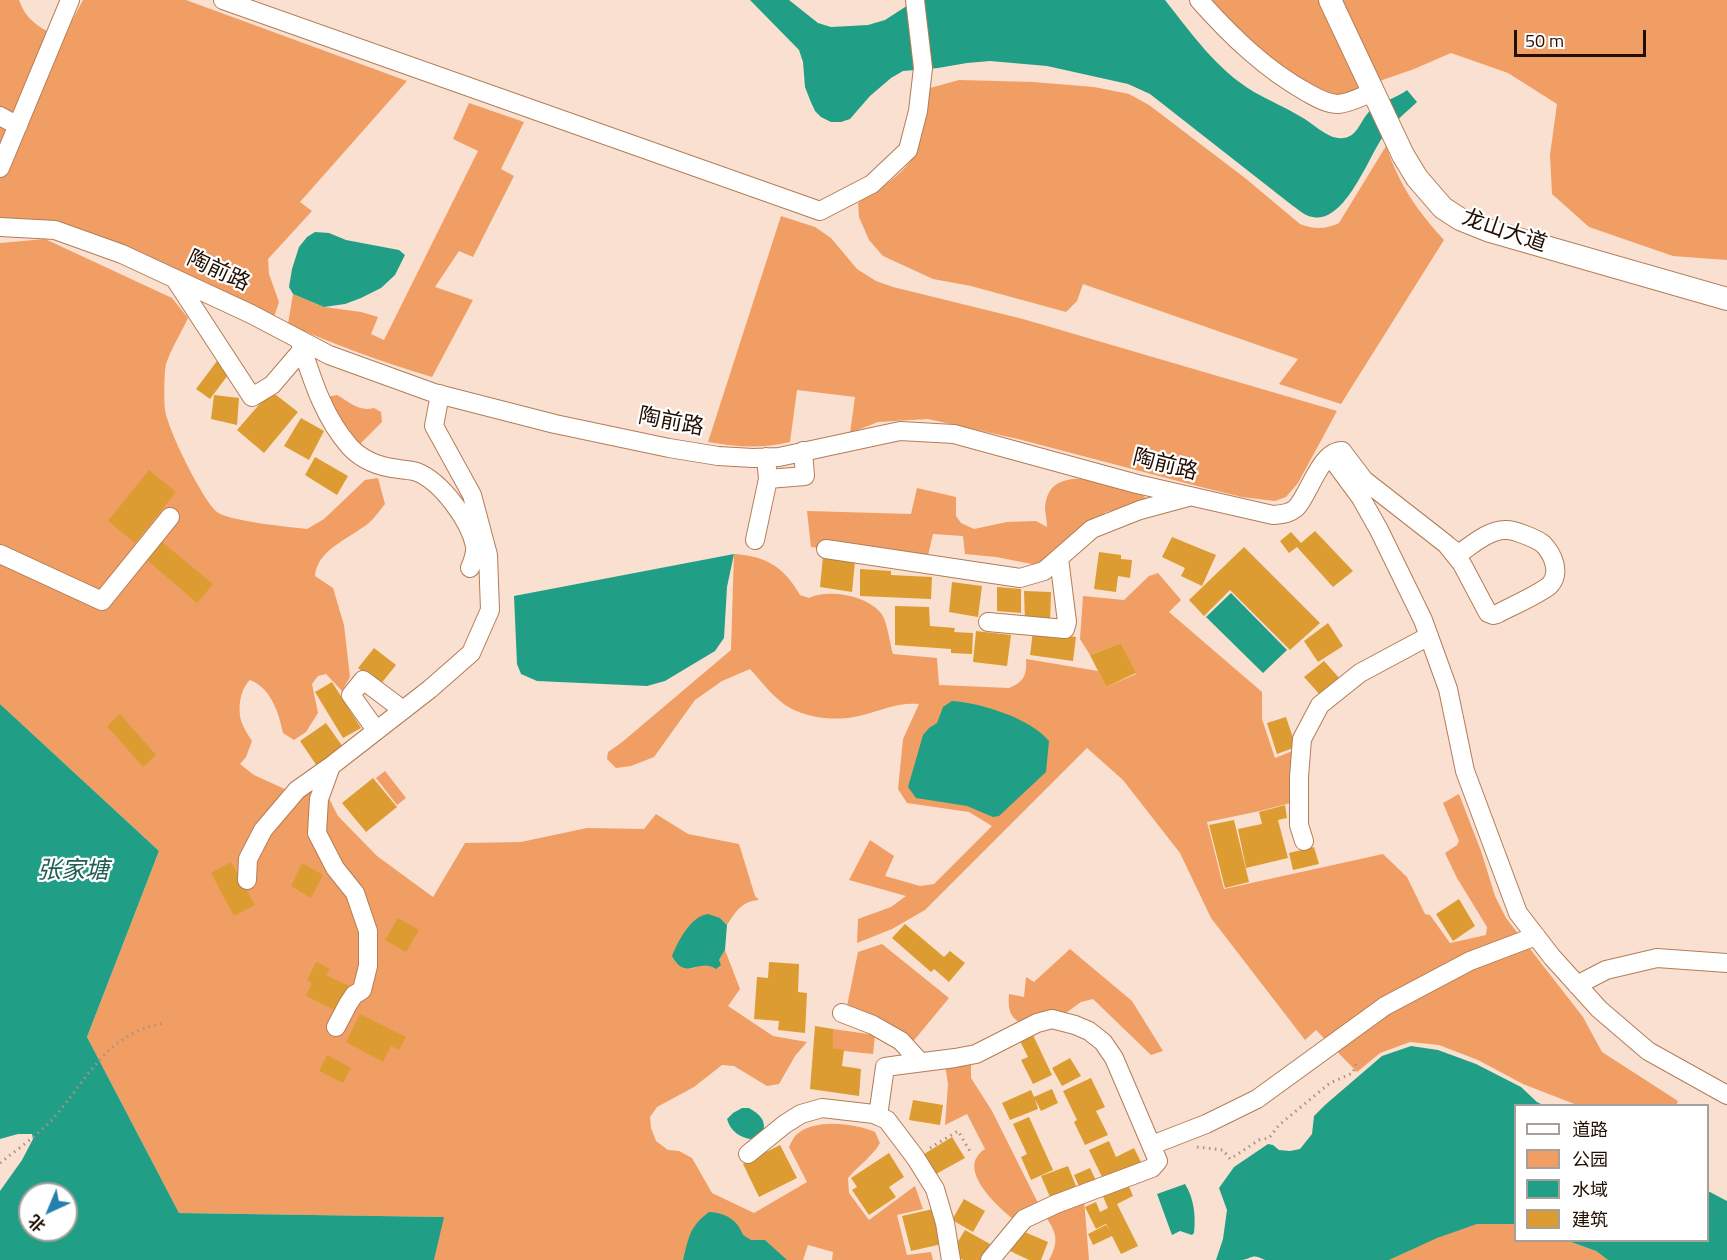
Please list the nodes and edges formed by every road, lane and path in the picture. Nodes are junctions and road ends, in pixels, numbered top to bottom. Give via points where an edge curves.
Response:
1 (70, 0) edge
2 (223, 0) edge
3 (915, 0) edge
4 (1199, 0) edge
5 (1330, 0) edge
6 (1373, 92) junction
7 (0, 116) edge
8 (18, 126) junction
9 (0, 168) edge
10 (0, 227) edge
11 (175, 279) junction
12 (1727, 299) edge
13 (301, 345) junction
14 (440, 394) junction
15 (803, 451) junction
16 (1330, 456) junction
17 (766, 457) junction
18 (768, 479) junction
19 (1190, 496) junction
20 (170, 517) dead end
21 (755, 540) dead end
22 (1448, 546) junction
23 (826, 549) dead end
24 (0, 554) edge
25 (1059, 558) junction
26 (477, 559) junction
27 (988, 622) dead end
28 (1429, 636) junction
29 (403, 710) junction
30 (376, 730) junction
31 (331, 765) junction
32 (1304, 841) dead end
33 (247, 880) dead end
34 (1536, 936) junction
35 (1727, 963) edge
36 (1577, 985) junction
37 (842, 1013) dead end
38 (164, 1023) dead end
39 (336, 1027) dead end
40 (920, 1062) junction
41 (1356, 1064) dead end
42 (1727, 1095) edge
43 (878, 1116) junction
44 (1152, 1145) junction
45 (1193, 1145) dead end
46 (971, 1153) dead end
47 (748, 1154) dead end
48 (915, 1157) junction
49 (0, 1163) edge
50 (951, 1260) edge
51 (990, 1260) edge

1 - 8 street
2 - 3 street via 820,211 872,184 908,150 923,68
4 - 6 street via 1259,60 1291,84 1336,104
5 - 6 main road, 龙山大道
6 - 12 main road, 龙山大道 via 1403,155 1425,189 1460,219
7 - 8 street
8 - 9 street
10 - 11 street, 陶前路 via 55,230 122,254
11 - 13 street, 陶前路 via 251,314
11 - 13 street via 252,397 272,385
13 - 14 street, 陶前路
13 - 26 street via 330,419 350,447 368,461 417,472 437,486 469,529
14 - 17 street, 陶前路 via 669,448 718,456
14 - 26 street via 434,426 472,495
15 - 17 street, 陶前路
15 - 18 street via 805,476
15 - 19 street, 陶前路 via 900,431 954,434
16 - 19 street, 陶前路 via 1296,508 1287,514 1274,515
16 - 22 street via 1342,451 1364,480
16 - 28 street via 1379,530
17 - 18 street
18 - 21 street
19 - 25 street via 1092,529
20 - 24 street via 102,601
22 - 22 street via 1460,553 1494,531 1507,529 1542,543 1553,558 1556,574 1550,585 1493,615 1488,613
23 - 25 street via 1020,578 1044,571
25 - 27 street via 1065,629
26 - 29 street via 490,610 471,653
28 - 32 street via 1360,673 1320,705 1302,739 1299,825
28 - 34 street via 1448,689 1465,771 1518,913
29 - 30 street
29 - 30 street via 363,680 351,694
30 - 31 street
31 - 33 street via 297,790 263,830 248,859
31 - 39 street via 319,800 317,833 335,868 355,893 368,931 368,966 362,990 354,995
34 - 36 street
34 - 44 street via 1470,961 1385,1006 1257,1099
35 - 36 street via 1657,958 1606,970
36 - 42 street via 1648,1051
37 - 40 street via 901,1041
38 - 49 path via 131,1032 106,1052 56,1116
40 - 43 street via 885,1067
40 - 44 street via 976,1054 1052,1019 1075,1025 1103,1042 1114,1058
41 - 45 path via 1353,1073 1330,1083 1269,1138 1230,1159 1222,1150
43 - 47 street via 822,1108 801,1113
43 - 48 street via 886,1120
44 - 51 street via 1158,1161 1152,1168 1024,1219
46 - 48 path via 958,1131
48 - 50 street via 935,1189

